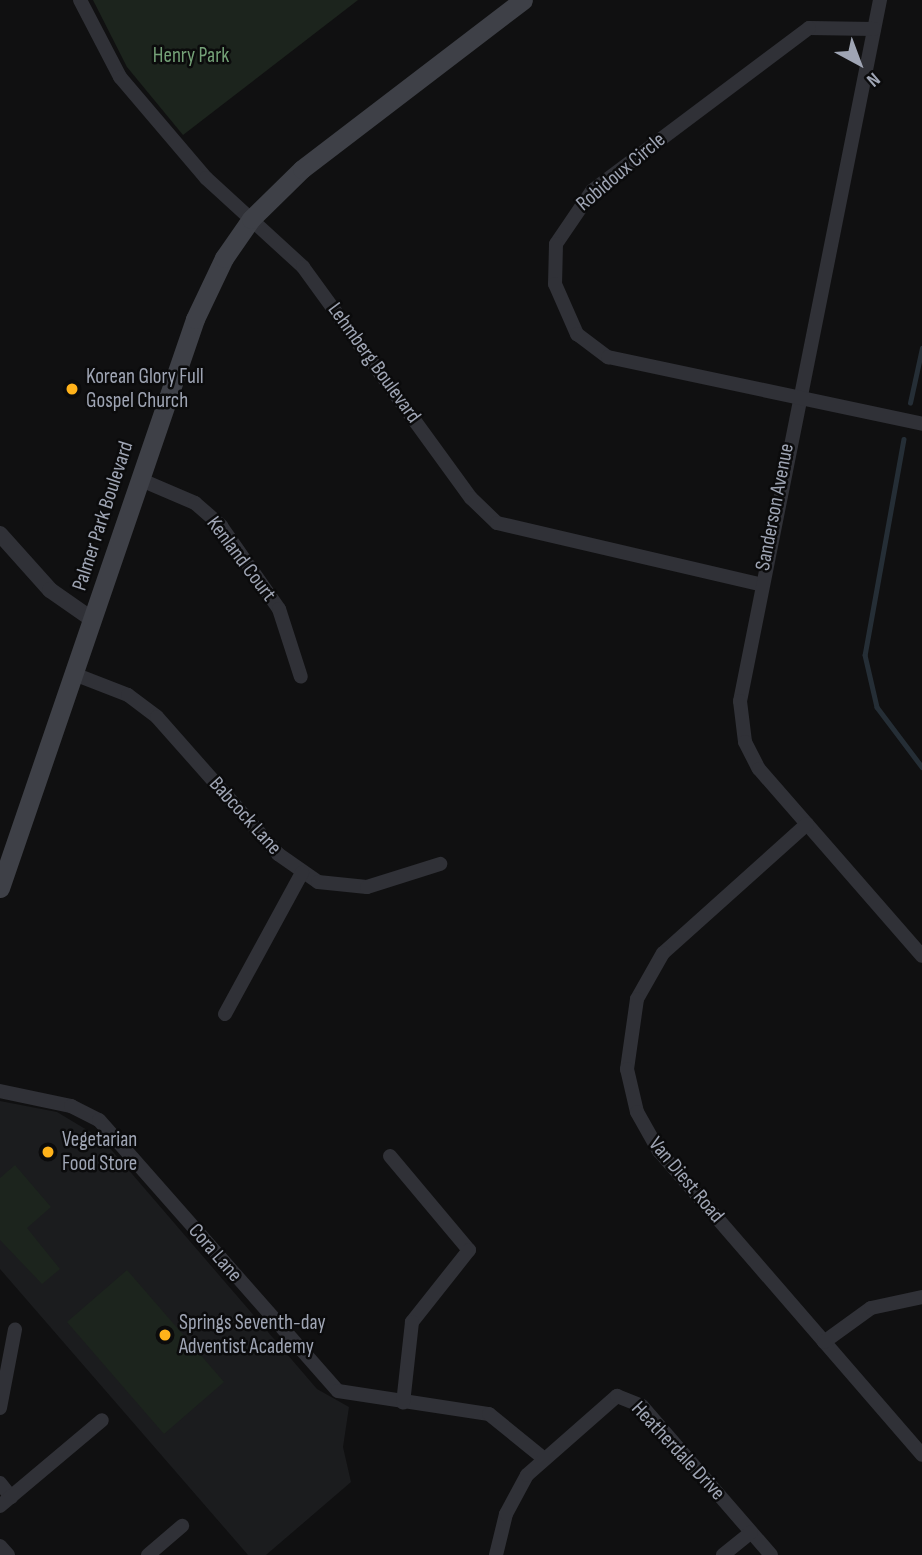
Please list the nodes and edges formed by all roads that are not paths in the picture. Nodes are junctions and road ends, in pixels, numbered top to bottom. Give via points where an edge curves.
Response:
1 (80, 0) edge
2 (523, 0) edge
3 (880, 0) edge
4 (874, 29) junction
5 (251, 219) junction
6 (797, 399) junction
7 (922, 425) edge
8 (139, 479) junction
9 (0, 534) edge
10 (760, 584) junction
11 (93, 621) junction
12 (74, 674) junction
13 (300, 677) dead end
14 (807, 824) junction
15 (440, 864) dead end
16 (302, 873) junction
17 (0, 888) edge
18 (922, 956) edge
19 (225, 1014) dead end
20 (0, 1091) edge
21 (390, 1156) dead end
22 (922, 1297) edge
23 (15, 1329) dead end
24 (824, 1342) junction
25 (403, 1404) junction
26 (0, 1408) edge
27 (102, 1420) dead end
28 (922, 1455) edge
29 (542, 1457) junction
30 (0, 1483) edge
31 (6, 1502) edge
32 (182, 1526) dead end
33 (751, 1532) junction
34 (0, 1546) edge
35 (8, 1555) edge
36 (148, 1555) edge
37 (496, 1555) edge
38 (723, 1555) edge
39 (771, 1555) edge

1 - 5 street, Lehmberg Boulevard via 120,77 206,178
2 - 5 main road, Palmer Park Boulevard via 327,148
3 - 4 street, Sanderson Avenue
4 - 6 street, Sanderson Avenue
4 - 6 street, Robidoux Circle via 826,25 793,38 592,191 556,244 559,303 592,347 627,364
5 - 8 main road, Palmer Park Boulevard via 195,319
5 - 10 street, Lehmberg Boulevard via 315,281 471,498 497,523
6 - 7 street, Robidoux Circle
6 - 10 street, Sanderson Avenue
8 - 11 main road, Palmer Park Boulevard
8 - 13 street, Kenland Court via 195,503 221,526 279,609
9 - 11 street via 50,590
10 - 14 street, Sanderson Avenue via 742,673 742,727 758,769
11 - 12 main road, Palmer Park Boulevard
12 - 16 street, Babcock Lane via 128,695 158,717 278,854
12 - 17 main road, Palmer Park Boulevard
14 - 18 street, Sanderson Avenue
14 - 24 street, Van Diest Road via 663,953 637,999 627,1069 637,1112 659,1151
15 - 16 street, Babcock Lane via 398,881 352,889
16 - 19 street
20 - 25 street, Cora Lane via 71,1106 99,1120 327,1382 351,1397
21 - 25 street via 469,1250 412,1322
22 - 24 street via 871,1308
23 - 26 street
24 - 28 street, Van Diest Road
25 - 29 street, Cora Lane via 489,1414
27 - 31 street
29 - 33 street, Heatherdale Drive via 607,1400 634,1400
29 - 37 street, Heatherdale Drive via 515,1494
30 - 31 street
32 - 36 street
33 - 38 street
33 - 39 street, Heatherdale Drive
34 - 35 street

